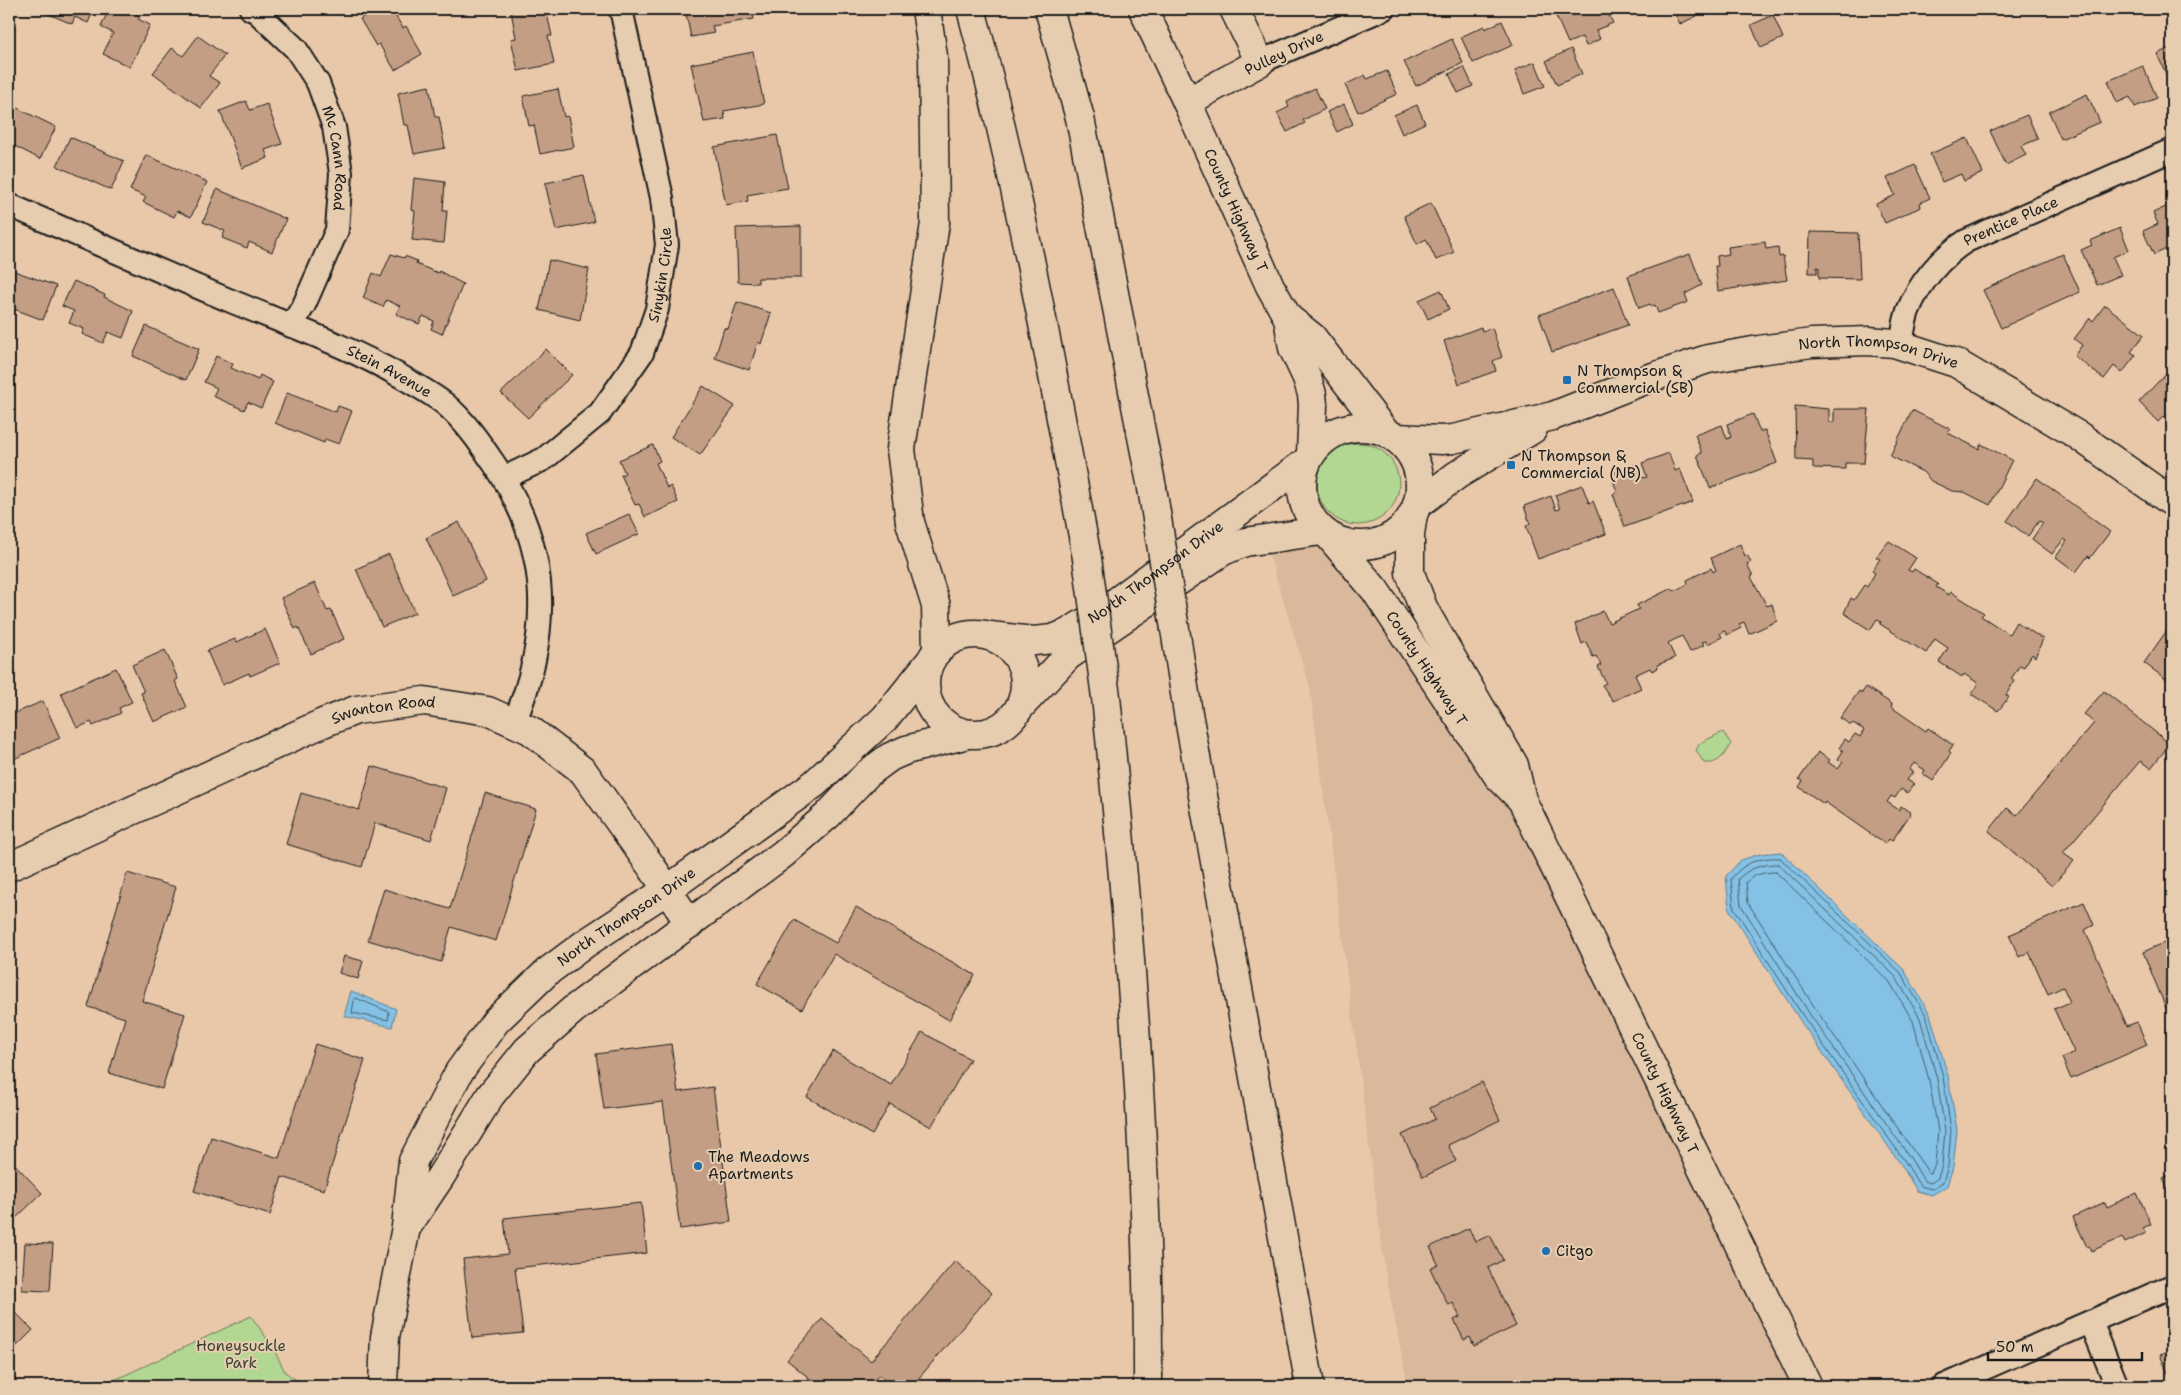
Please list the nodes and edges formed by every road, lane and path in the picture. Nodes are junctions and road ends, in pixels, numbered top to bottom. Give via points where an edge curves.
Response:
1 (251, 9) edge
2 (621, 9) edge
3 (926, 9) edge
4 (971, 9) edge
5 (1049, 9) edge
6 (1143, 9) edge
7 (1234, 9) edge
8 (1383, 9) edge
9 (1260, 62) junction
10 (1187, 102) junction
11 (2172, 150) edge
12 (9, 205) edge
13 (1288, 318) junction
14 (291, 326) junction
15 (1901, 345) junction
16 (1553, 416) junction
17 (1390, 435) junction
18 (1309, 458) junction
19 (504, 478) junction
20 (2172, 502) edge
21 (1415, 510) junction
22 (1326, 534) junction
23 (990, 636) junction
24 (933, 658) junction
25 (1020, 707) junction
26 (514, 722) junction
27 (968, 734) junction
28 (1522, 800) junction
29 (9, 867) edge
30 (667, 890) junction
31 (690, 924) junction
32 (406, 1227) junction
33 (2172, 1286) edge
34 (2091, 1322) junction
35 (1301, 1343) junction
36 (383, 1386) edge
37 (1148, 1386) edge
38 (1303, 1386) edge
39 (1310, 1386) edge
40 (1808, 1386) edge
41 (1944, 1386) edge
42 (2117, 1386) edge

1 - 14 street, Mc Cann Road via 296,49 318,83 334,127 341,173 337,230 304,306
2 - 19 street, Sinykin Circle via 662,198 667,245 658,309 642,353 600,413 544,459
3 - 24 main road via 933,56 935,223 901,449 910,522 936,606
4 - 37 main road, bridge via 1046,337 1087,558 1106,697 1129,934 1141,1110
5 - 35 main road, bridge via 1080,118 1152,488 1188,713
6 - 10 main road, County Highway T
7 - 9 main road
8 - 9 street, Pulley Drive
9 - 10 main road, Pulley Drive
10 - 13 main road, County Highway T via 1270,286
11 - 15 street, Prentice Place via 1950,251 1914,297 1907,313
12 - 14 street, Stein Avenue
13 - 17 main road, County Highway T via 1312,337
13 - 18 main road, County Highway T via 1293,348 1312,394
14 - 19 street, Stein Avenue via 368,358 445,404 478,440
15 - 16 main road, North Thompson Drive via 1868,340 1812,343 1708,359
15 - 20 main road, North Thompson Drive via 1956,363 2080,436
16 - 17 main road, North Thompson Drive via 1453,439
16 - 21 main road, North Thompson Drive via 1457,475
17 - 18 main road via 1372,428 1344,429 1331,435
17 - 21 main road via 1410,453 1418,472 1420,483
18 - 22 main road via 1302,481 1303,500 1310,518
18 - 23 main road, North Thompson Drive via 1105,610 1068,633 1034,641
19 - 26 street, Stein Avenue via 525,519 538,566 536,654
21 - 22 main road via 1400,531 1382,542 1362,546 1341,542
21 - 28 main road, County Highway T via 1410,534 1410,574 1424,610 1514,766
22 - 25 main road, North Thompson Drive via 1245,542 1223,551 1068,656
22 - 28 main road, County Highway T via 1375,590 1498,776
23 - 24 main road via 961,636 948,642
23 - 25 main road via 1005,644 1017,657 1024,673
24 - 27 main road via 925,679 931,709 954,730
24 - 30 main road, North Thompson Drive via 885,718 821,777
25 - 27 main road via 1011,720 998,729 984,734
26 - 29 main road, Swanton Road via 488,711 424,701 356,710
26 - 30 main road, Swanton Road via 530,730 584,771
27 - 31 main road, North Thompson Drive via 890,756 784,854
28 - 40 main road, County Highway T
30 - 31 main road, Swanton Road
30 - 32 main road, North Thompson Drive via 547,972 496,1021 459,1072 413,1161
31 - 32 main road, North Thompson Drive via 574,1009 528,1050 490,1096
32 - 36 main road, North Thompson Drive via 385,1337
33 - 34 street
34 - 41 street
34 - 42 street
35 - 38 main road
35 - 39 main road

